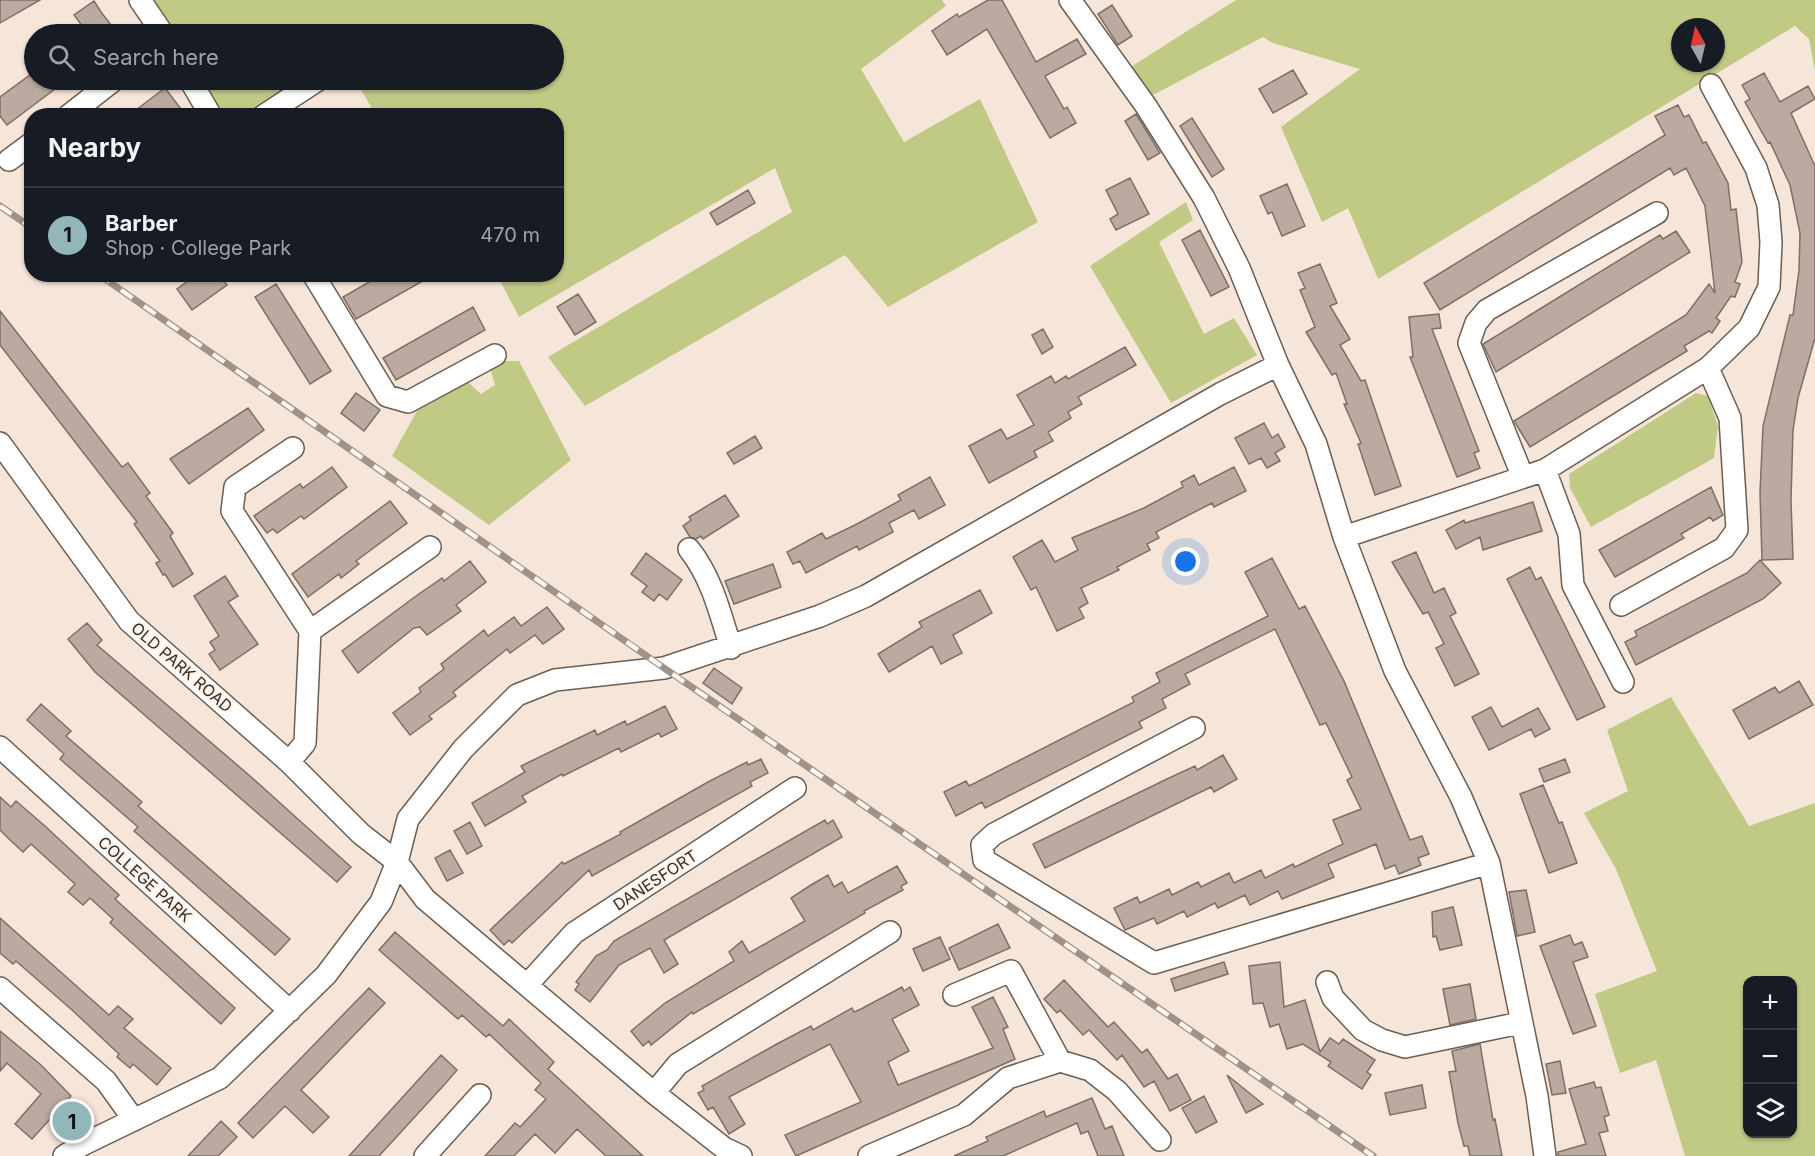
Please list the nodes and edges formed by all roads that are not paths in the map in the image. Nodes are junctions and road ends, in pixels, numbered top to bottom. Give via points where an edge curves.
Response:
1 (140, 0) edge
2 (1070, 0) edge
3 (156, 24) edge
4 (1711, 85) dead end
5 (101, 90) edge
6 (196, 90) edge
7 (303, 90) edge
8 (78, 108) edge
9 (206, 108) edge
10 (275, 108) edge
11 (24, 149) edge
12 (9, 160) dead end
13 (1657, 213) dead end
14 (320, 282) edge
15 (495, 355) dead end
16 (1278, 365) junction
17 (1708, 368) junction
18 (0, 443) edge
19 (293, 448) dead end
20 (1545, 470) junction
21 (1522, 476) junction
22 (1344, 537) junction
23 (429, 547) dead end
24 (689, 549) dead end
25 (1621, 605) dead end
26 (310, 631) junction
27 (731, 648) junction
28 (1623, 682) dead end
29 (1194, 728) dead end
30 (0, 747) edge
31 (289, 762) junction
32 (795, 788) dead end
33 (396, 862) junction
34 (1489, 863) junction
35 (890, 932) dead end
36 (1327, 982) dead end
37 (527, 985) junction
38 (0, 988) edge
39 (954, 995) dead end
40 (290, 1011) junction
41 (1520, 1023) junction
42 (1060, 1060) junction
43 (654, 1093) junction
44 (480, 1095) dead end
45 (134, 1120) junction
46 (1160, 1140) dead end
47 (64, 1156) edge
48 (425, 1156) edge
49 (741, 1156) edge
50 (868, 1156) edge
51 (1545, 1156) edge

1 - 3 street
2 - 16 street via 1146,106 1204,198 1239,268
4 - 17 street via 1756,168 1768,205 1771,242 1768,287 1749,328
5 - 8 street
6 - 9 street
7 - 10 street
11 - 12 street
13 - 21 street via 1487,310 1476,323 1469,343
14 - 15 street via 387,396 408,402
16 - 22 street via 1316,444
16 - 27 street via 1220,394 866,596
17 - 20 street
17 - 25 street via 1730,418 1737,530 1724,548
18 - 31 street, OLD PARK ROAD via 129,621
19 - 26 street via 235,486 232,511
20 - 21 street
20 - 28 street via 1569,534 1573,585
21 - 22 street
22 - 34 street via 1395,671 1461,797
23 - 26 street
24 - 27 street via 714,591
26 - 31 street via 305,743
27 - 33 street via 664,669 555,680 517,695 463,749 408,819
29 - 34 street via 993,834 981,845 984,860 1154,963
30 - 40 street, COLLEGE PARK
31 - 33 street, OLD PARK ROAD via 361,834
32 - 37 street, DANESFORT via 574,933
33 - 37 street via 425,899
33 - 40 street via 381,902 326,975
34 - 41 street
35 - 43 street via 678,1064
36 - 41 street via 1333,998 1363,1030 1405,1047
37 - 43 street
38 - 45 street via 106,1081
39 - 42 street via 1011,971
40 - 45 street via 220,1078
41 - 51 street via 1537,1096
42 - 46 street via 1090,1070 1117,1091
42 - 50 street via 1008,1078 964,1115
43 - 49 street via 724,1148
44 - 48 street
45 - 47 street

